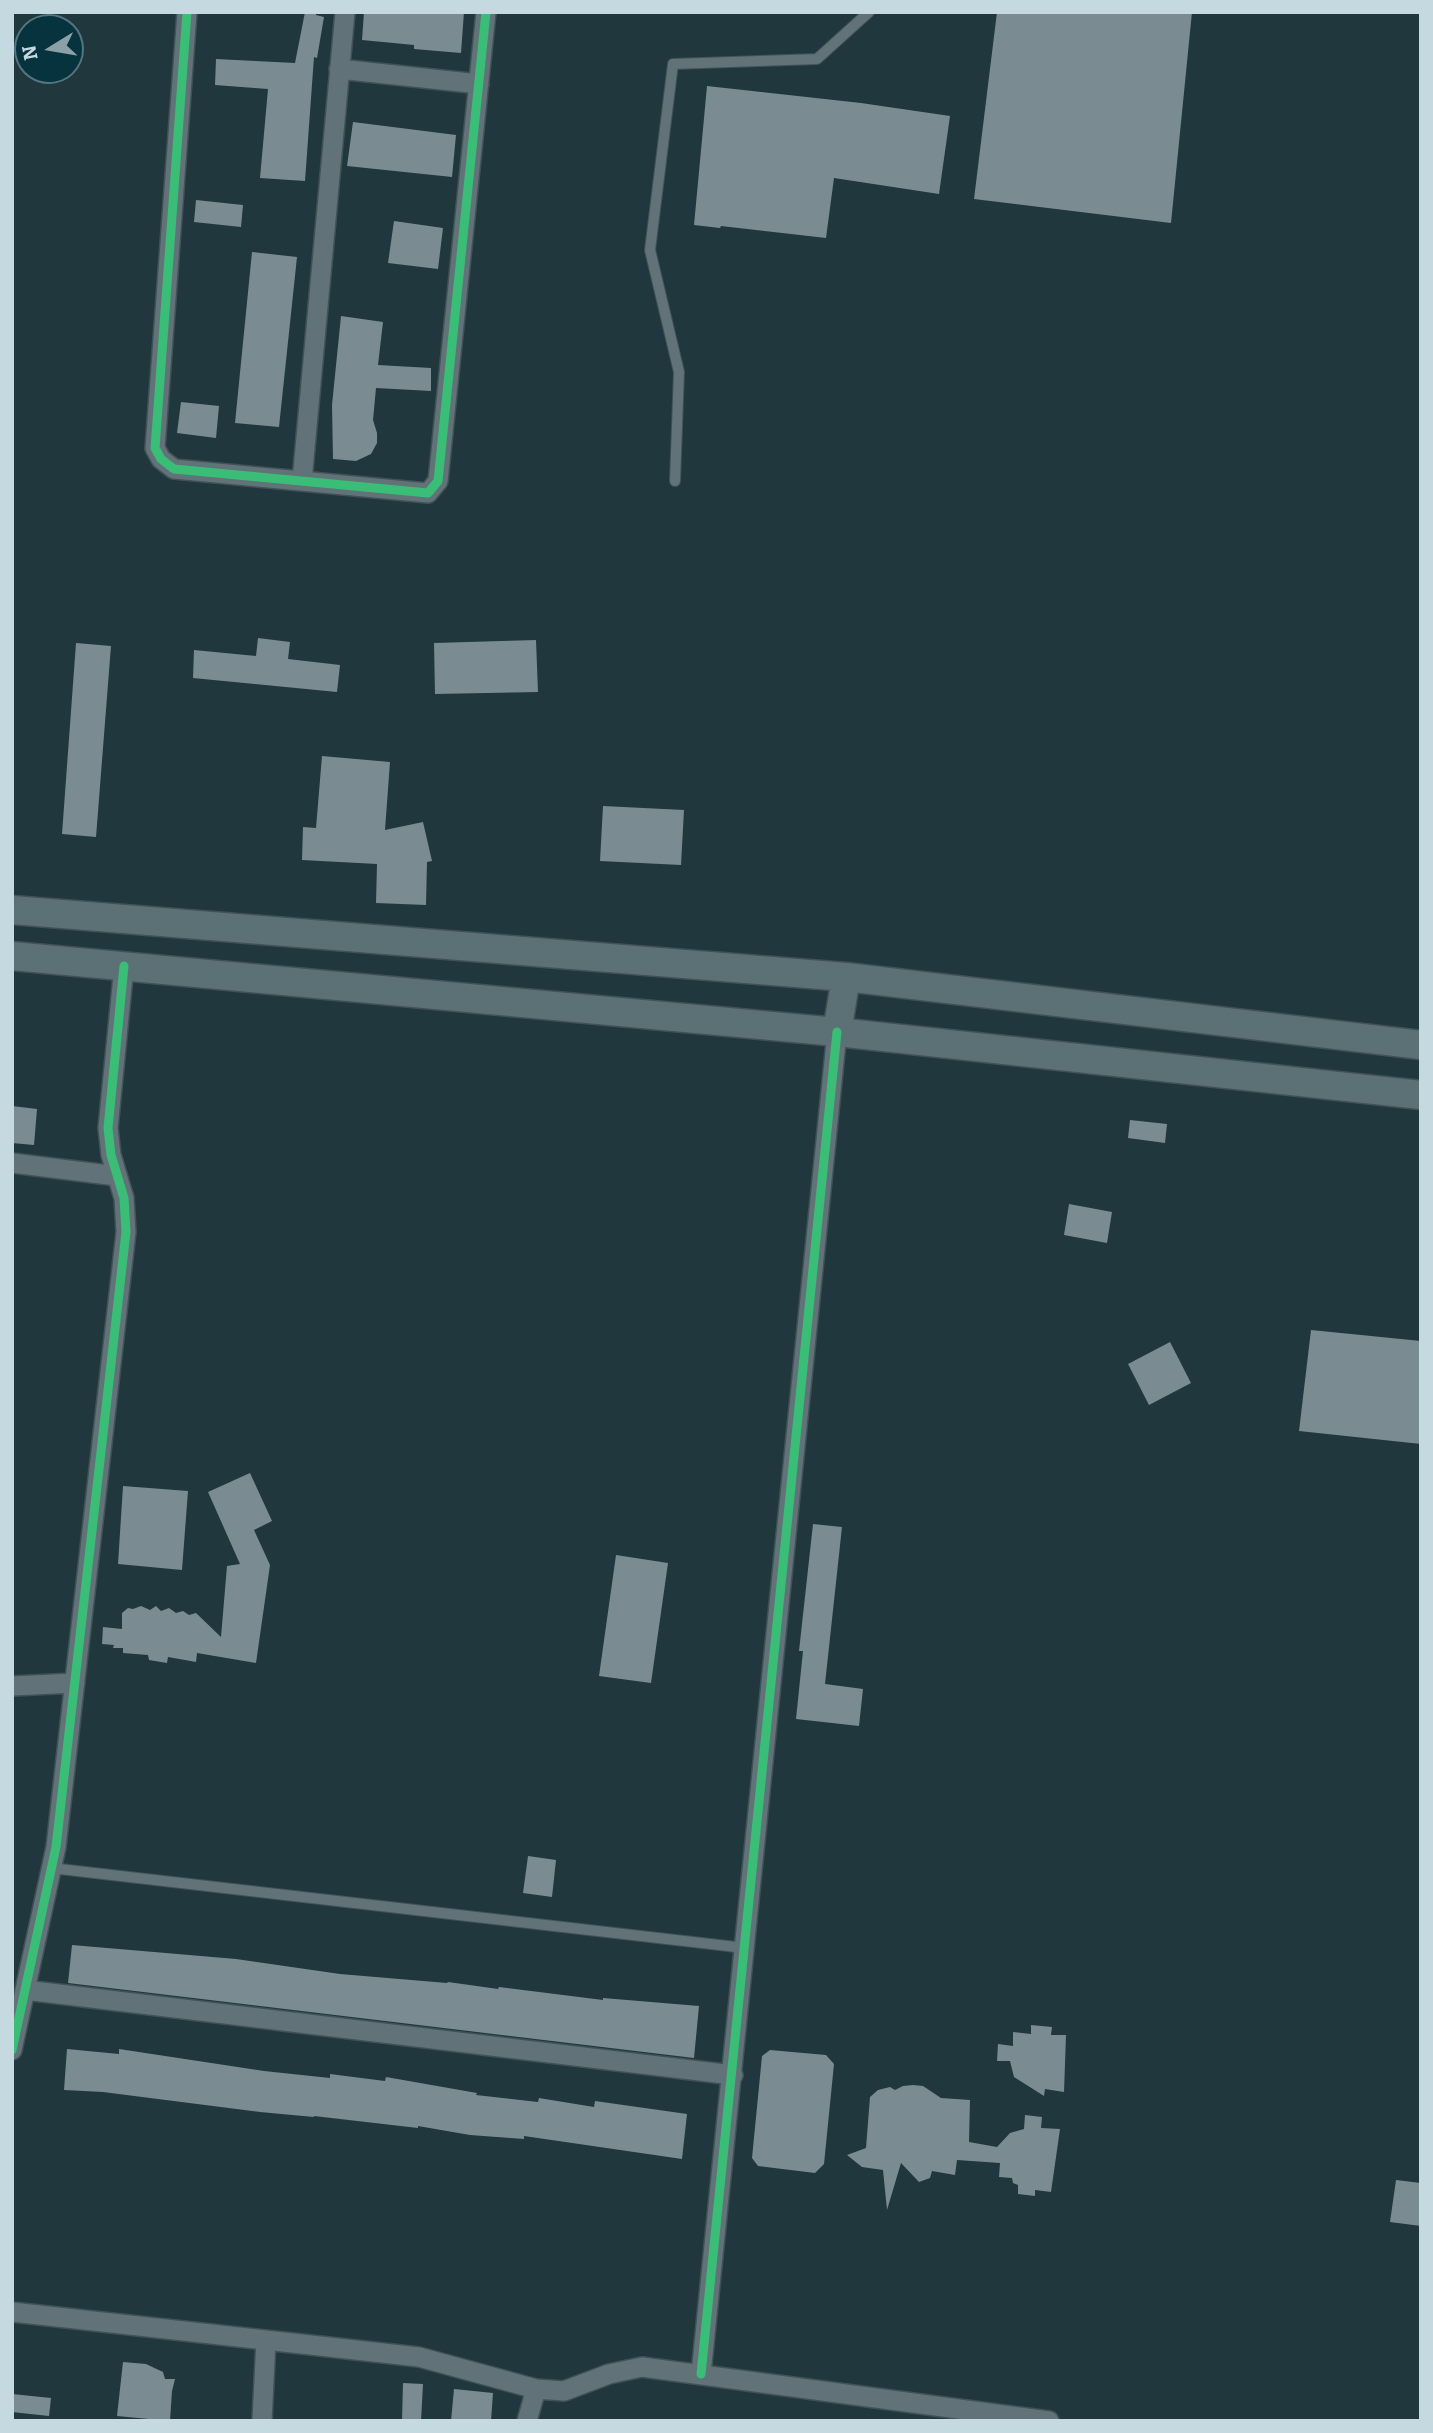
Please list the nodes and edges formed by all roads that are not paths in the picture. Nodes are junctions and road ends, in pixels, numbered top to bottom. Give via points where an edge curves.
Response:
1 (187, 12) edge
2 (345, 12) edge
3 (486, 12) edge
4 (869, 12) edge
5 (339, 69) junction
6 (479, 84) junction
7 (302, 481) junction
8 (675, 481) dead end
9 (12, 910) edge
10 (12, 956) edge
11 (124, 967) junction
12 (846, 977) junction
13 (837, 1032) junction
14 (1421, 1045) edge
15 (1421, 1095) edge
16 (12, 1163) edge
17 (117, 1176) junction
18 (75, 1683) junction
19 (12, 1686) edge
20 (51, 1868) junction
21 (745, 1948) junction
22 (25, 1990) junction
23 (12, 2050) edge
24 (733, 2075) junction
25 (12, 2312) edge
26 (266, 2340) junction
27 (701, 2374) junction
28 (536, 2389) junction
29 (941, 2414) edge
30 (262, 2421) edge
31 (527, 2421) edge
32 (1049, 2421) edge

1 - 7 street via 155,448 174,469
2 - 5 street
3 - 6 street
4 - 8 lane via 817,59 673,64 650,250 679,372
5 - 6 street
5 - 7 street
6 - 7 street via 438,481 428,494
9 - 12 main road
10 - 11 main road
11 - 13 main road
11 - 17 street via 108,1128
12 - 13 main road
12 - 14 main road
13 - 15 main road
13 - 21 street
16 - 17 street
17 - 18 street via 126,1232
18 - 19 street
18 - 20 street
20 - 21 lane
20 - 22 street
21 - 24 street
22 - 23 street
22 - 24 street
24 - 27 street
25 - 26 street
26 - 28 street via 419,2357
26 - 30 street
27 - 28 street via 642,2367 564,2391
27 - 29 street
28 - 31 street
29 - 32 street

